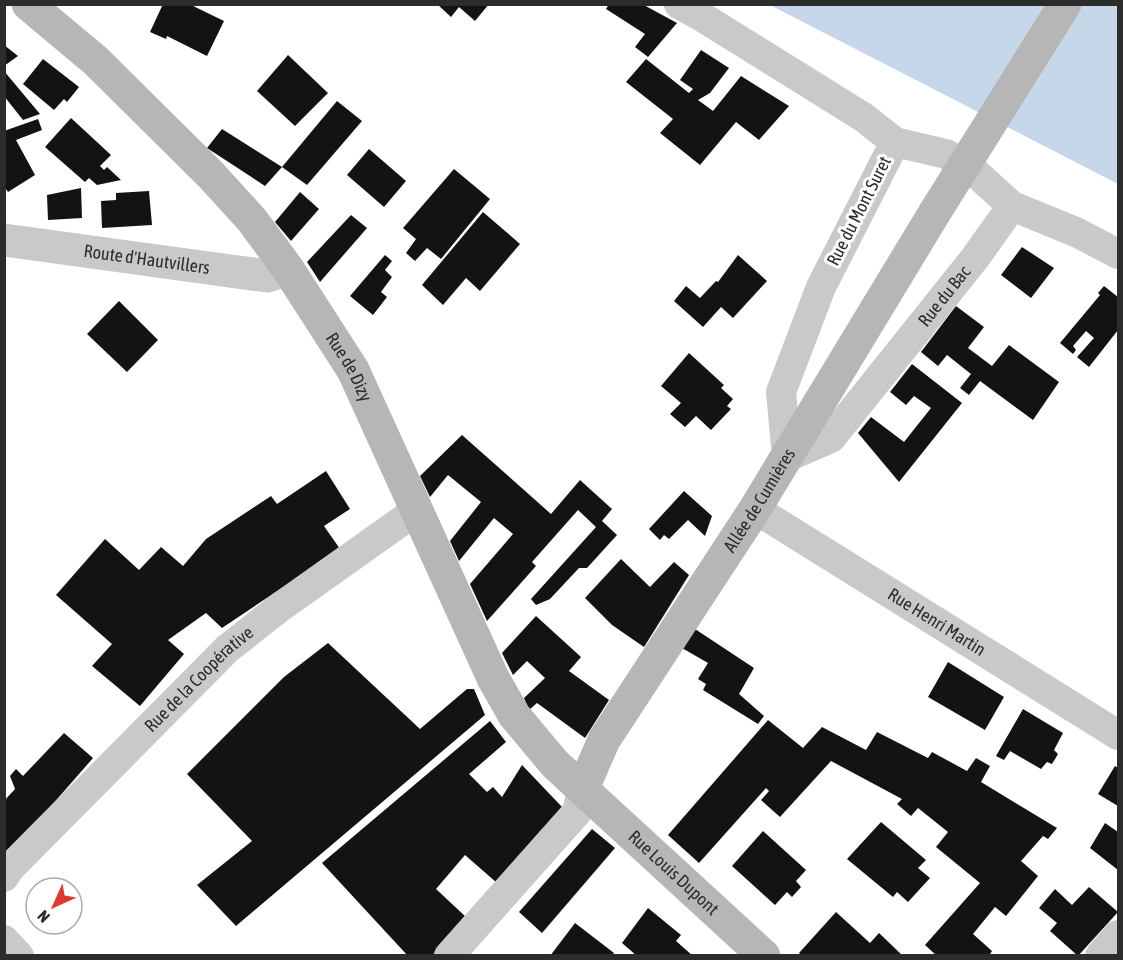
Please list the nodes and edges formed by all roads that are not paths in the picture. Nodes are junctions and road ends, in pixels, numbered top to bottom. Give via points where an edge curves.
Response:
1 (28, 4) edge
2 (679, 4) edge
3 (1065, 4) edge
4 (895, 142) junction
5 (1012, 206) junction
6 (4, 240) edge
7 (1119, 254) edge
8 (288, 269) junction
9 (787, 457) junction
10 (755, 509) junction
11 (417, 510) junction
12 (1119, 735) edge
13 (583, 788) junction
14 (4, 877) edge
15 (1119, 934) edge
16 (4, 940) edge
17 (19, 956) edge
18 (448, 956) edge
19 (764, 956) edge
20 (1100, 956) edge

1 - 8 main road, Rue de Dizy via 96,62 211,175 252,220
2 - 4 street, Rue du Mont Suret via 864,117
3 - 9 main road, Allée de Cumières, bridge
4 - 5 street via 946,154 967,165
4 - 9 street, Rue du Mont Suret via 821,287 781,392
5 - 7 street
5 - 9 street, Rue du Bac via 831,438
6 - 8 street, Route d'Hautvillers via 267,276
8 - 11 main road, Rue de Dizy via 353,370
9 - 10 main road, Allée de Cumières
10 - 12 street, Rue Henri Martin
10 - 13 main road, Allée de Cumières via 604,740
11 - 13 main road, Rue de Dizy via 493,678 514,715 555,764
11 - 14 street, Rue de la Coopérative via 227,649
13 - 18 street via 577,812
13 - 19 main road, Rue Louis Dupont
15 - 20 street
16 - 17 street

